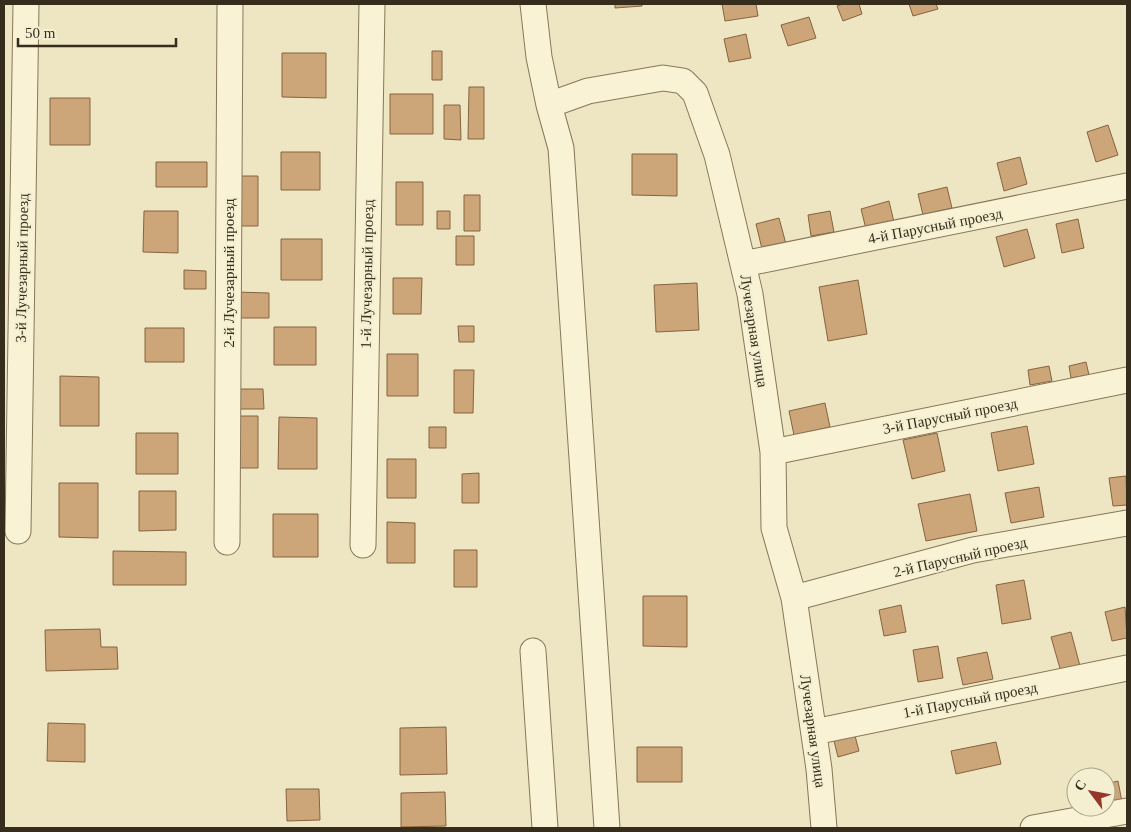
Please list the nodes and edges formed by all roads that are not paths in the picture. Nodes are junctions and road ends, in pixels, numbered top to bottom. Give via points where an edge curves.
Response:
1 (26, 4) edge
2 (230, 4) edge
3 (372, 4) edge
4 (533, 4) edge
5 (549, 104) junction
6 (1127, 186) edge
7 (743, 264) junction
8 (1127, 380) edge
9 (773, 452) junction
10 (1127, 523) edge
11 (18, 531) dead end
12 (227, 542) dead end
13 (363, 545) dead end
14 (794, 598) junction
15 (533, 652) dead end
16 (1127, 668) edge
17 (814, 732) junction
18 (1127, 811) edge
19 (545, 828) edge
20 (607, 828) edge
21 (824, 828) edge
22 (1033, 828) edge

1 - 11 street, 3-й Лучезарный проезд
2 - 12 street, 2-й Лучезарный проезд
3 - 13 street, 1-й Лучезарный проезд
4 - 5 street
5 - 7 street, Лучезарная улица via 627,83 663,78 682,81 695,93 716,155
5 - 20 street via 562,148
6 - 7 street, 4-й Парусный проезд
7 - 9 street, Лучезарная улица
8 - 9 street, 3-й Парусный проезд
9 - 14 street, Лучезарная улица via 774,528
10 - 14 street, 2-й Парусный проезд via 973,550
14 - 17 street, Лучезарная улица
15 - 19 street
16 - 17 street, 1-й Парусный проезд
17 - 21 street, Лучезарная улица
18 - 22 street

